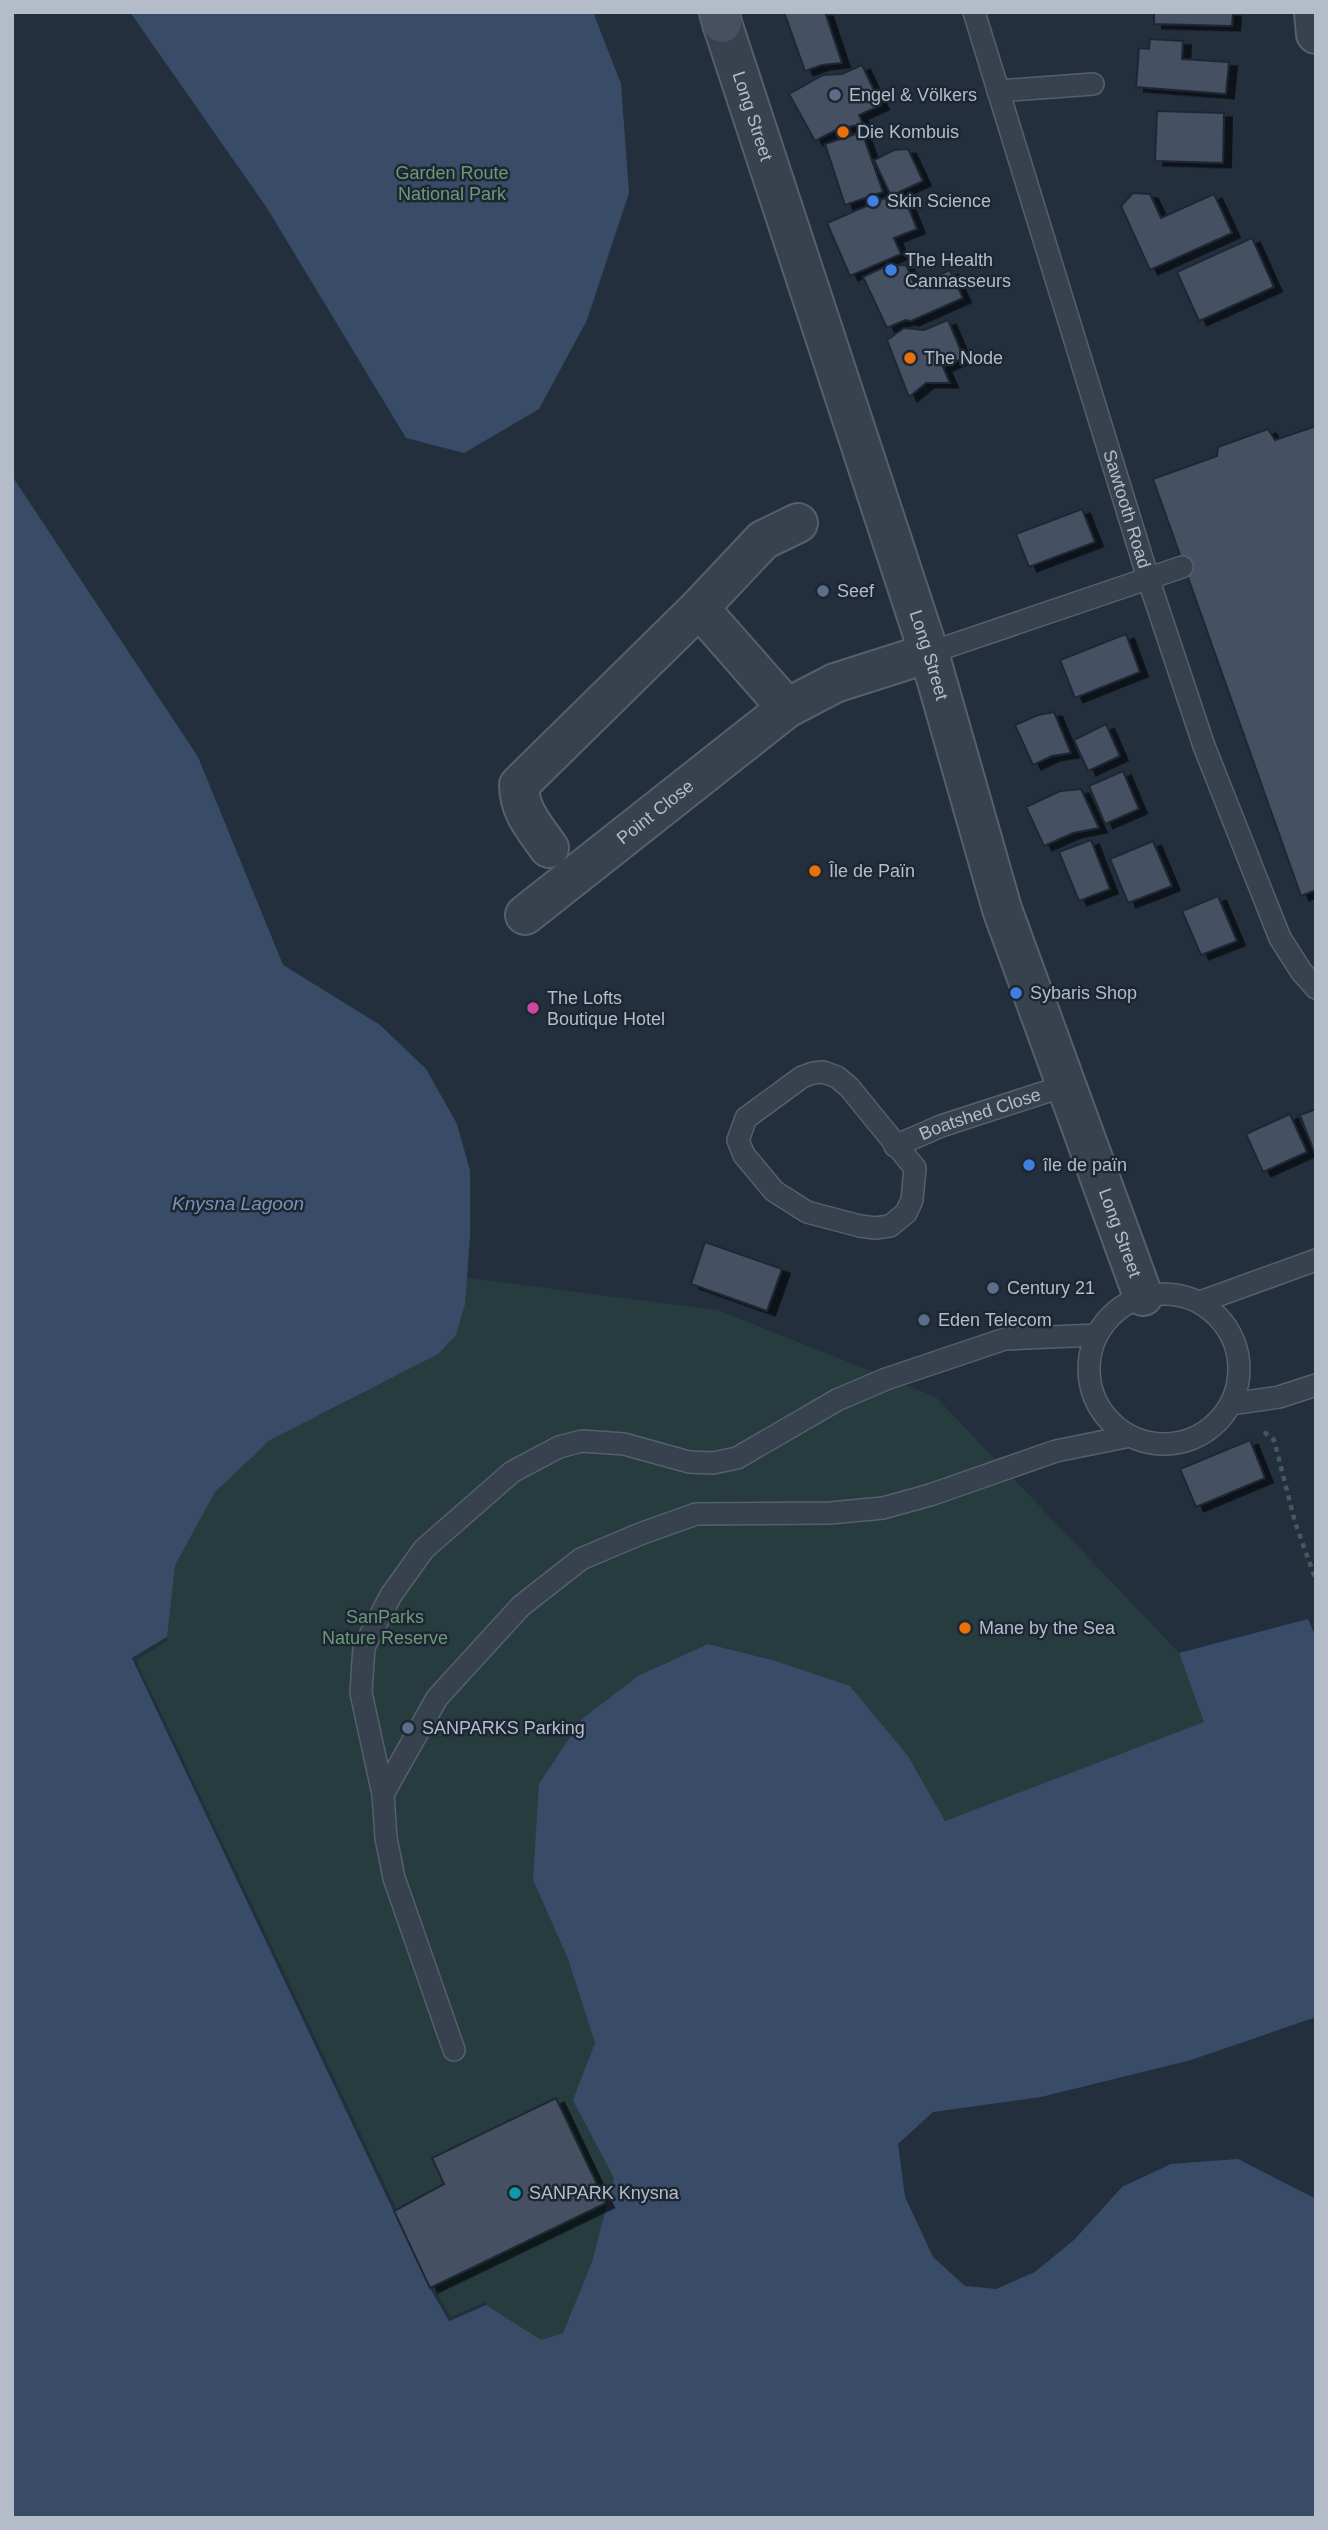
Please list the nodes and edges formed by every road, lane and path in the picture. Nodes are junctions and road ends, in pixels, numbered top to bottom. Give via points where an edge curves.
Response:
1 (974, 12) edge
2 (1314, 12) edge
3 (720, 17) edge
4 (1316, 34) edge
5 (1093, 84) dead end
6 (998, 91) junction
7 (798, 523) dead end
8 (1182, 566) dead end
9 (1148, 578) junction
10 (699, 608) junction
11 (929, 653) junction
12 (787, 708) junction
13 (549, 848) dead end
14 (525, 915) dead end
15 (1316, 988) edge
16 (1066, 1084) junction
17 (895, 1146) junction
18 (1316, 1261) edge
19 (1143, 1296) junction
20 (1200, 1302) junction
21 (1097, 1335) junction
22 (1316, 1385) edge
23 (1231, 1404) junction
24 (1130, 1436) junction
25 (1316, 1581) edge
26 (383, 1794) junction
27 (454, 2050) dead end

1 - 6 lane, Sawtooth Road
2 - 4 street
3 - 11 street, Long Street
5 - 6 lane
6 - 9 lane, Sawtooth Road
7 - 10 street via 763,540
8 - 9 lane
9 - 11 lane
9 - 15 lane, Sawtooth Road via 1204,746 1280,938
10 - 12 street
10 - 13 street via 519,785 524,813
11 - 12 street, Point Close via 835,683
11 - 16 street, Long Street via 1002,909
12 - 14 street, Point Close
16 - 17 lane, Boatshed Close
16 - 19 street, Long Street
17 - 17 lane, Boatshed Close via 915,1168 912,1200 890,1226 875,1228 807,1212 787,1200 744,1155 738,1140 746,1118 802,1077 823,1072 849,1087
18 - 20 lane
19 - 20 lane via 1162,1293
19 - 21 lane via 1109,1318
20 - 23 lane via 1219,1316 1239,1358 1239,1381
21 - 24 lane via 1090,1357 1090,1381 1097,1403 1111,1423
21 - 26 lane via 1005,1339 886,1379 837,1400 737,1458 689,1462 624,1444 582,1441 559,1447 512,1472 424,1549 391,1595 364,1647 361,1693
22 - 23 lane
23 - 24 lane via 1217,1423 1176,1444 1152,1444
23 - 25 path via 1274,1440
24 - 26 lane via 1056,1451 883,1508 696,1514 581,1559 521,1606 437,1698
26 - 27 lane via 394,1878

